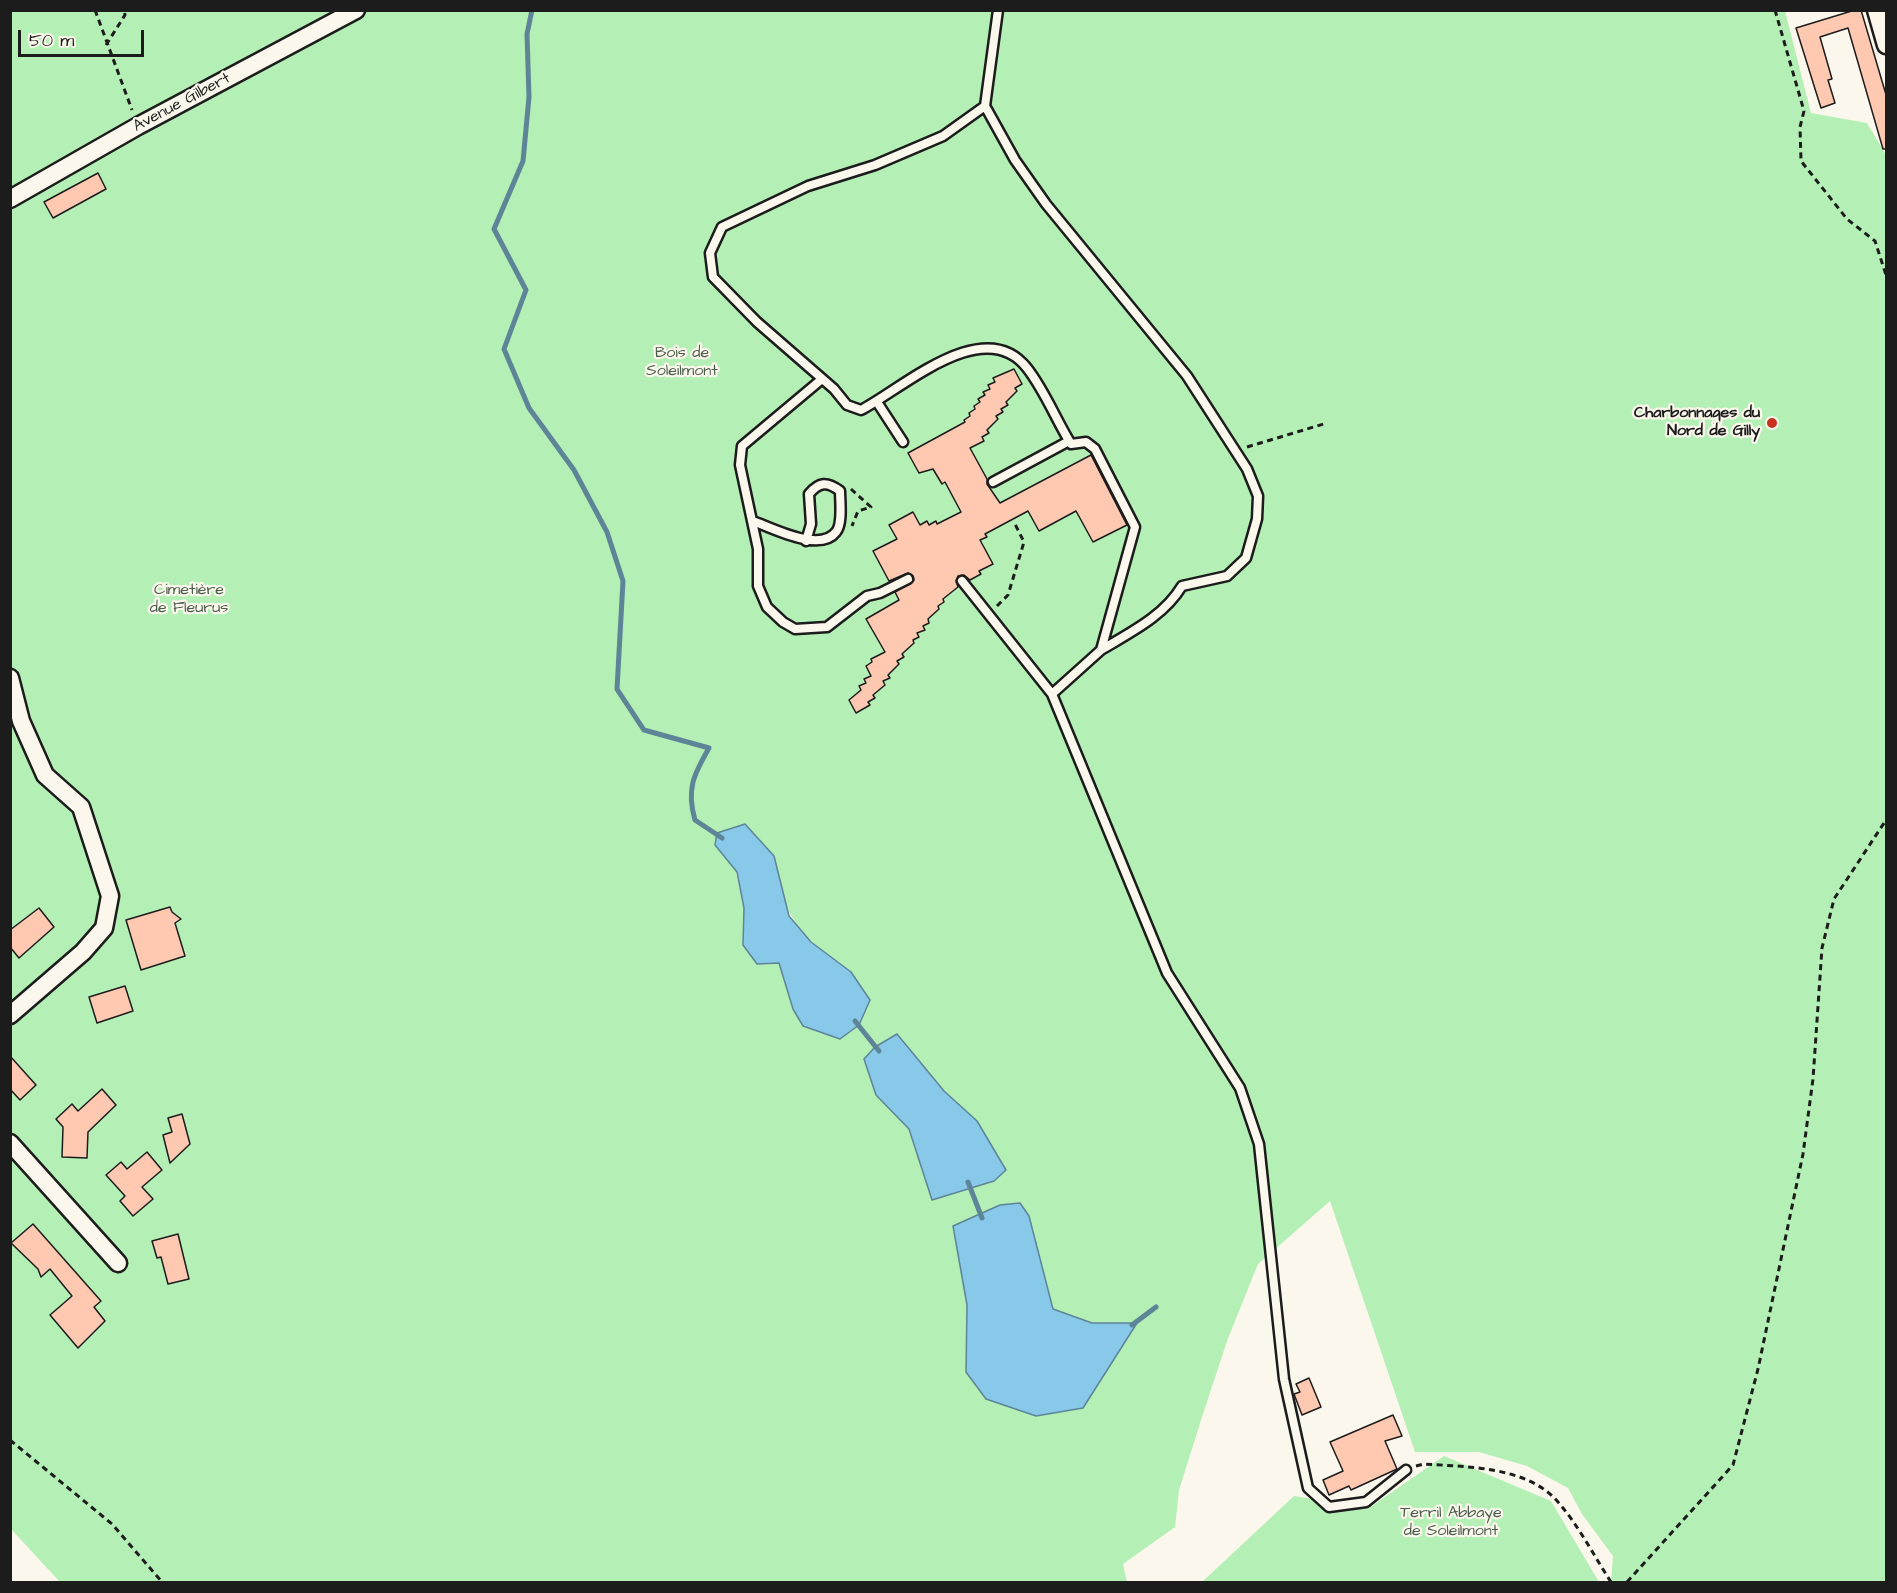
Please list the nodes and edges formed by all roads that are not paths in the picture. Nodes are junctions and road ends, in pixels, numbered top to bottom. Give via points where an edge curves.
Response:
1 (356, 10) edge
2 (998, 10) edge
3 (1876, 10) edge
4 (1887, 45) edge
5 (985, 106) junction
6 (10, 199) edge
7 (822, 379) junction
8 (877, 402) junction
9 (1069, 441) junction
10 (903, 442) dead end
11 (993, 482) dead end
12 (753, 521) junction
13 (806, 541) junction
14 (908, 579) dead end
15 (962, 581) dead end
16 (1101, 650) junction
17 (10, 678) edge
18 (1052, 694) junction
19 (10, 1015) edge
20 (10, 1143) edge
21 (118, 1263) dead end
22 (1406, 1470) road end

1 - 6 street, Avenue Gilbert
2 - 5 lane
3 - 4 street
5 - 7 lane via 943,136 875,165 808,186 722,227 710,253 713,277
5 - 16 lane via 1015,160 1046,204 1187,376 1247,469 1258,496 1257,519 1246,558 1227,576 1182,586 1173,601 1158,613
7 - 8 lane via 847,405 861,410
7 - 12 lane via 742,446 740,465
8 - 9 lane via 933,365 956,355 989,349 1015,357 1027,368
8 - 10 lane
9 - 11 lane
9 - 16 lane via 1086,442 1095,449 1135,527
12 - 13 lane
12 - 14 lane via 758,586 767,608 795,629 827,627 867,596
13 - 13 lane via 820,541 836,533 839,527 840,491 824,483 809,494 811,524
15 - 18 lane
16 - 18 lane
17 - 19 street via 21,721 45,775 81,807 110,896 104,928 83,952
18 - 22 lane via 1167,973 1240,1088 1259,1144 1284,1379 1308,1488 1329,1507 1366,1502
20 - 21 street

